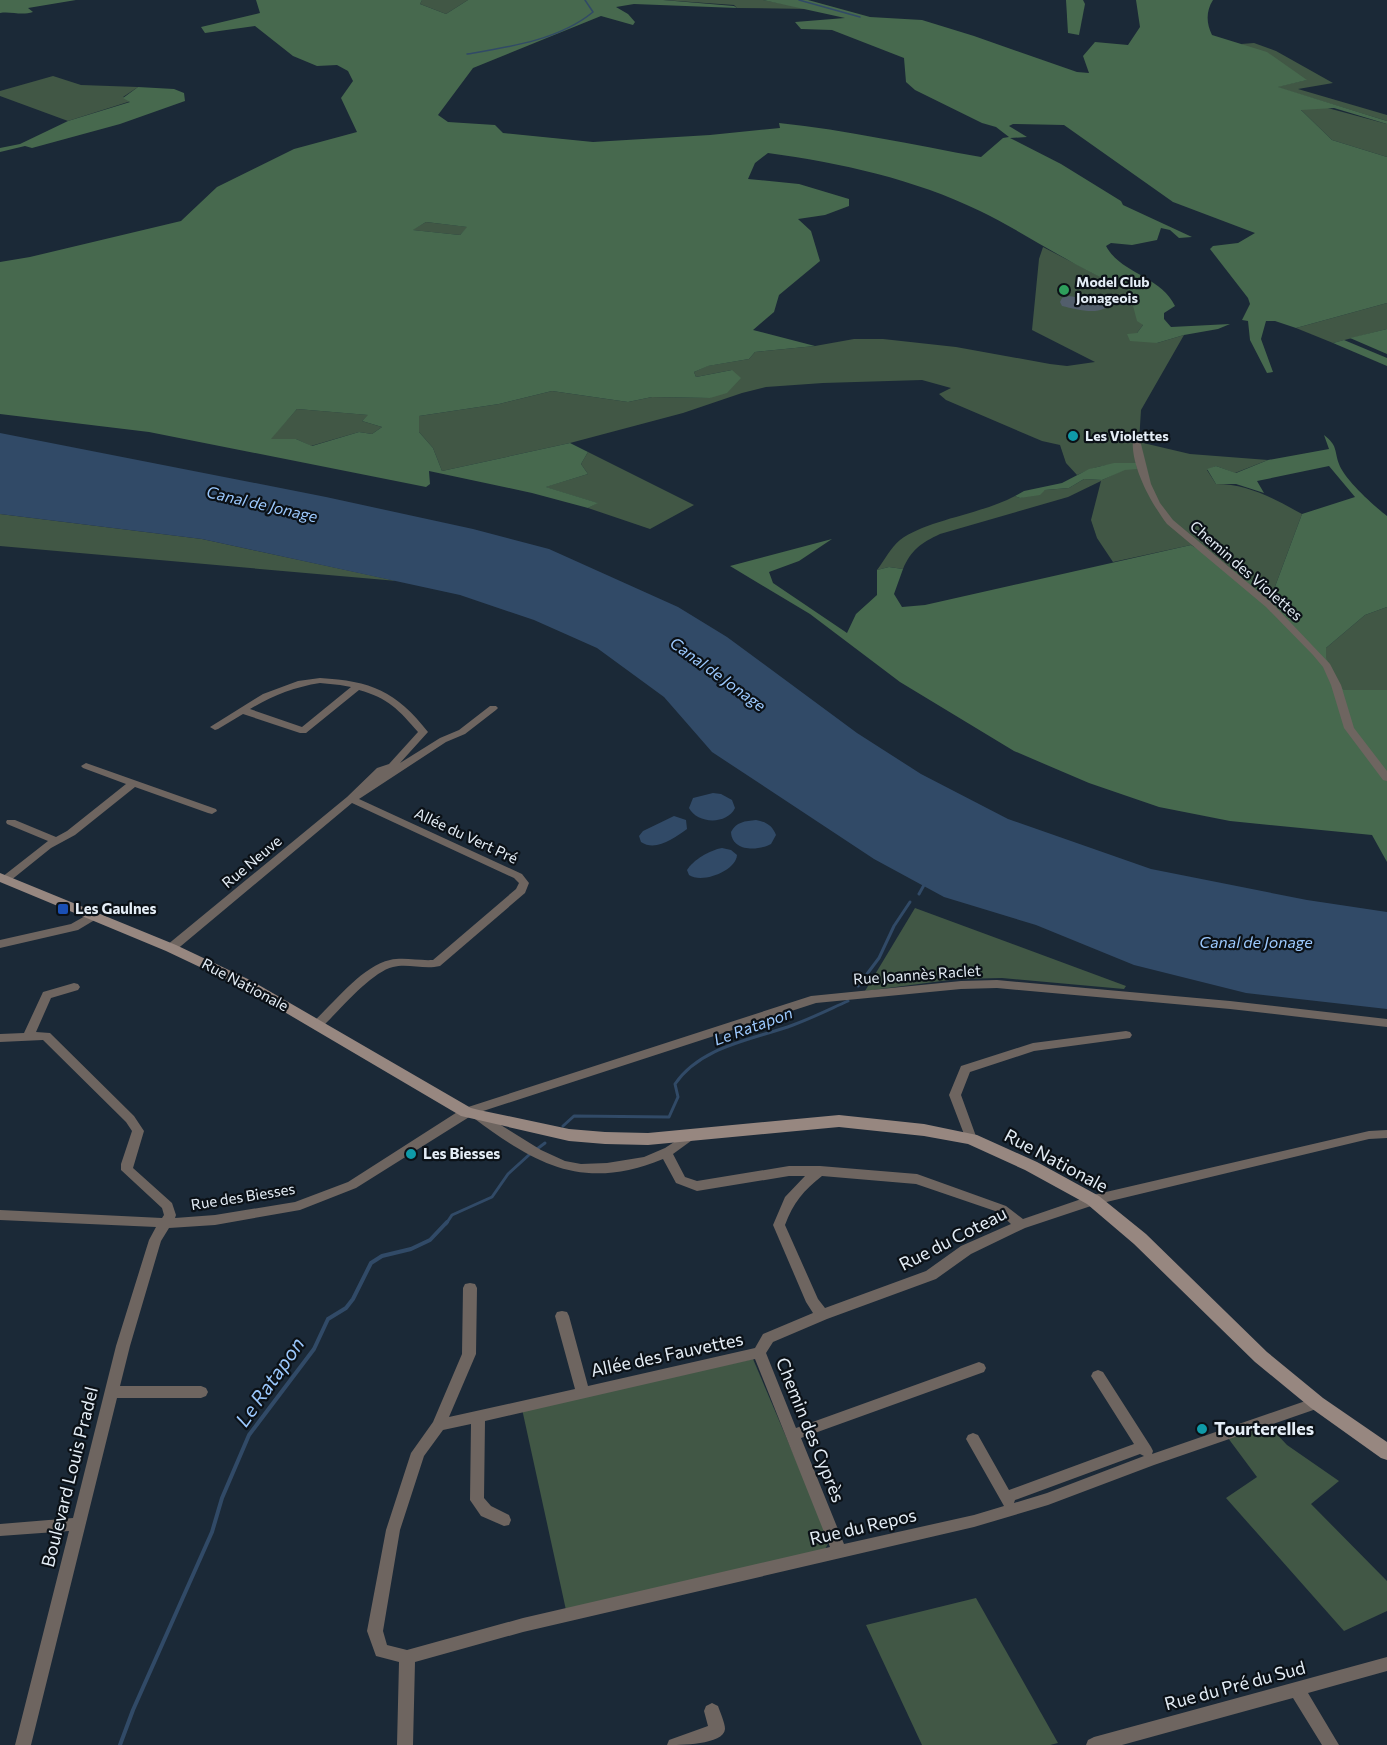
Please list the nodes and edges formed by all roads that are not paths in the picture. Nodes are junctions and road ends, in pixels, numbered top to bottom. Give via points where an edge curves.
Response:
1 (1136, 440) dead end
2 (358, 686) junction
3 (493, 708) dead end
4 (242, 710) junction
5 (215, 727) dead end
6 (86, 766) dead end
7 (1387, 778) edge
8 (134, 783) junction
9 (351, 798) junction
10 (212, 811) dead end
11 (11, 822) dead end
12 (56, 841) junction
13 (3, 878) edge
14 (94, 915) junction
15 (0, 944) edge
16 (171, 948) junction
17 (74, 987) dead end
18 (1387, 1023) edge
19 (317, 1025) junction
20 (1126, 1035) dead end
21 (28, 1037) junction
22 (0, 1038) edge
23 (472, 1114) junction
24 (1387, 1134) edge
25 (691, 1135) junction
26 (971, 1140) junction
27 (667, 1154) junction
28 (820, 1171) junction
29 (1093, 1200) junction
30 (1, 1211) edge
31 (167, 1223) junction
32 (1021, 1225) junction
33 (470, 1288) dead end
34 (822, 1315) junction
35 (562, 1316) dead end
36 (759, 1353) junction
37 (979, 1368) dead end
38 (1098, 1376) dead end
39 (112, 1392) junction
40 (201, 1392) dead end
41 (583, 1392) junction
42 (1317, 1403) junction
43 (478, 1416) junction
44 (439, 1425) junction
45 (793, 1435) junction
46 (973, 1439) dead end
47 (1143, 1447) junction
48 (1387, 1452) edge
49 (1151, 1460) junction
50 (1009, 1503) junction
51 (504, 1520) dead end
52 (79, 1524) junction
53 (0, 1530) edge
54 (840, 1553) junction
55 (407, 1658) junction
56 (1387, 1664) edge
57 (1296, 1689) junction
58 (712, 1711) dead end
59 (23, 1745) edge
60 (405, 1745) edge
61 (675, 1745) edge
62 (1094, 1745) edge
63 (1331, 1745) edge

1 - 7 street, Chemin des Violettes via 1142,477 1161,512 1269,605 1316,652 1336,685 1349,728
2 - 4 street via 330,679 301,681
2 - 4 street via 303,731
2 - 9 street, Rue Neuve via 390,698 423,732 392,766 380,770
3 - 9 street, Rue Neuve via 462,732
4 - 5 street
6 - 8 street
8 - 10 street
8 - 12 street
9 - 16 street, Rue Neuve
9 - 19 street, Allée du Vert Pré via 518,876 524,883 521,891 436,963 401,963 378,968
11 - 12 street
12 - 13 street
13 - 14 main road, Rue Nationale
14 - 15 street via 74,927
14 - 16 main road, Rue Nationale
16 - 19 main road, Rue Nationale via 247,984
17 - 21 street via 47,995
18 - 23 street, Rue Joannès Raclet via 997,984 840,996 815,999 752,1019
19 - 23 main road, Rue Nationale
20 - 26 street via 1033,1047 965,1069 955,1095
21 - 22 street
21 - 31 street via 46,1036 130,1119 138,1131 128,1170 168,1206
23 - 25 main road, Rue Nationale via 568,1135 648,1139
23 - 27 street, Rue Nationale via 512,1141 575,1168 598,1170
23 - 31 street, Rue des Biesses via 366,1176 296,1207
24 - 29 street, Rue du Coteau
25 - 26 main road, Rue Nationale via 839,1121 924,1130
25 - 27 street, Rue Nationale
26 - 29 main road, Rue Nationale via 1031,1166
27 - 28 street via 680,1179 697,1186 789,1171
28 - 32 street via 917,1179 1002,1209
28 - 34 street via 785,1203 779,1225
29 - 32 street, Rue du Coteau
29 - 42 main road, Rue Nationale via 1140,1239 1261,1357
30 - 31 street, Rue des Biesses
31 - 39 street, Boulevard Louis Pradel via 155,1240
32 - 34 street, Rue du Coteau via 966,1250 931,1275
33 - 44 street via 469,1354
34 - 36 street, Rue du Coteau via 768,1338
35 - 41 street, Allée des Fauvettes
36 - 41 street, Allée des Fauvettes
36 - 45 street, Chemin des Cyprès
37 - 45 street
38 - 47 street
39 - 40 street
39 - 52 street, Boulevard Louis Pradel
41 - 43 street, Allée des Fauvettes
42 - 48 main road, Rue Nationale
42 - 49 street, Rue du Repos
43 - 44 street, Allée des Fauvettes
43 - 51 street via 477,1500 486,1511
44 - 55 street via 418,1453 393,1530 375,1631 381,1651
45 - 54 street, Chemin des Cyprès
46 - 50 street
47 - 49 street
47 - 50 street
49 - 50 street, Rue du Repos via 1048,1499
50 - 54 street, Rue du Repos
52 - 53 street
52 - 59 street, Boulevard Louis Pradel
54 - 55 street, Rue du Repos via 524,1625
55 - 60 street
56 - 57 street, Rue du Pré du Sud
57 - 62 street, Rue du Pré du Sud
57 - 63 street
58 - 61 street via 717,1729

